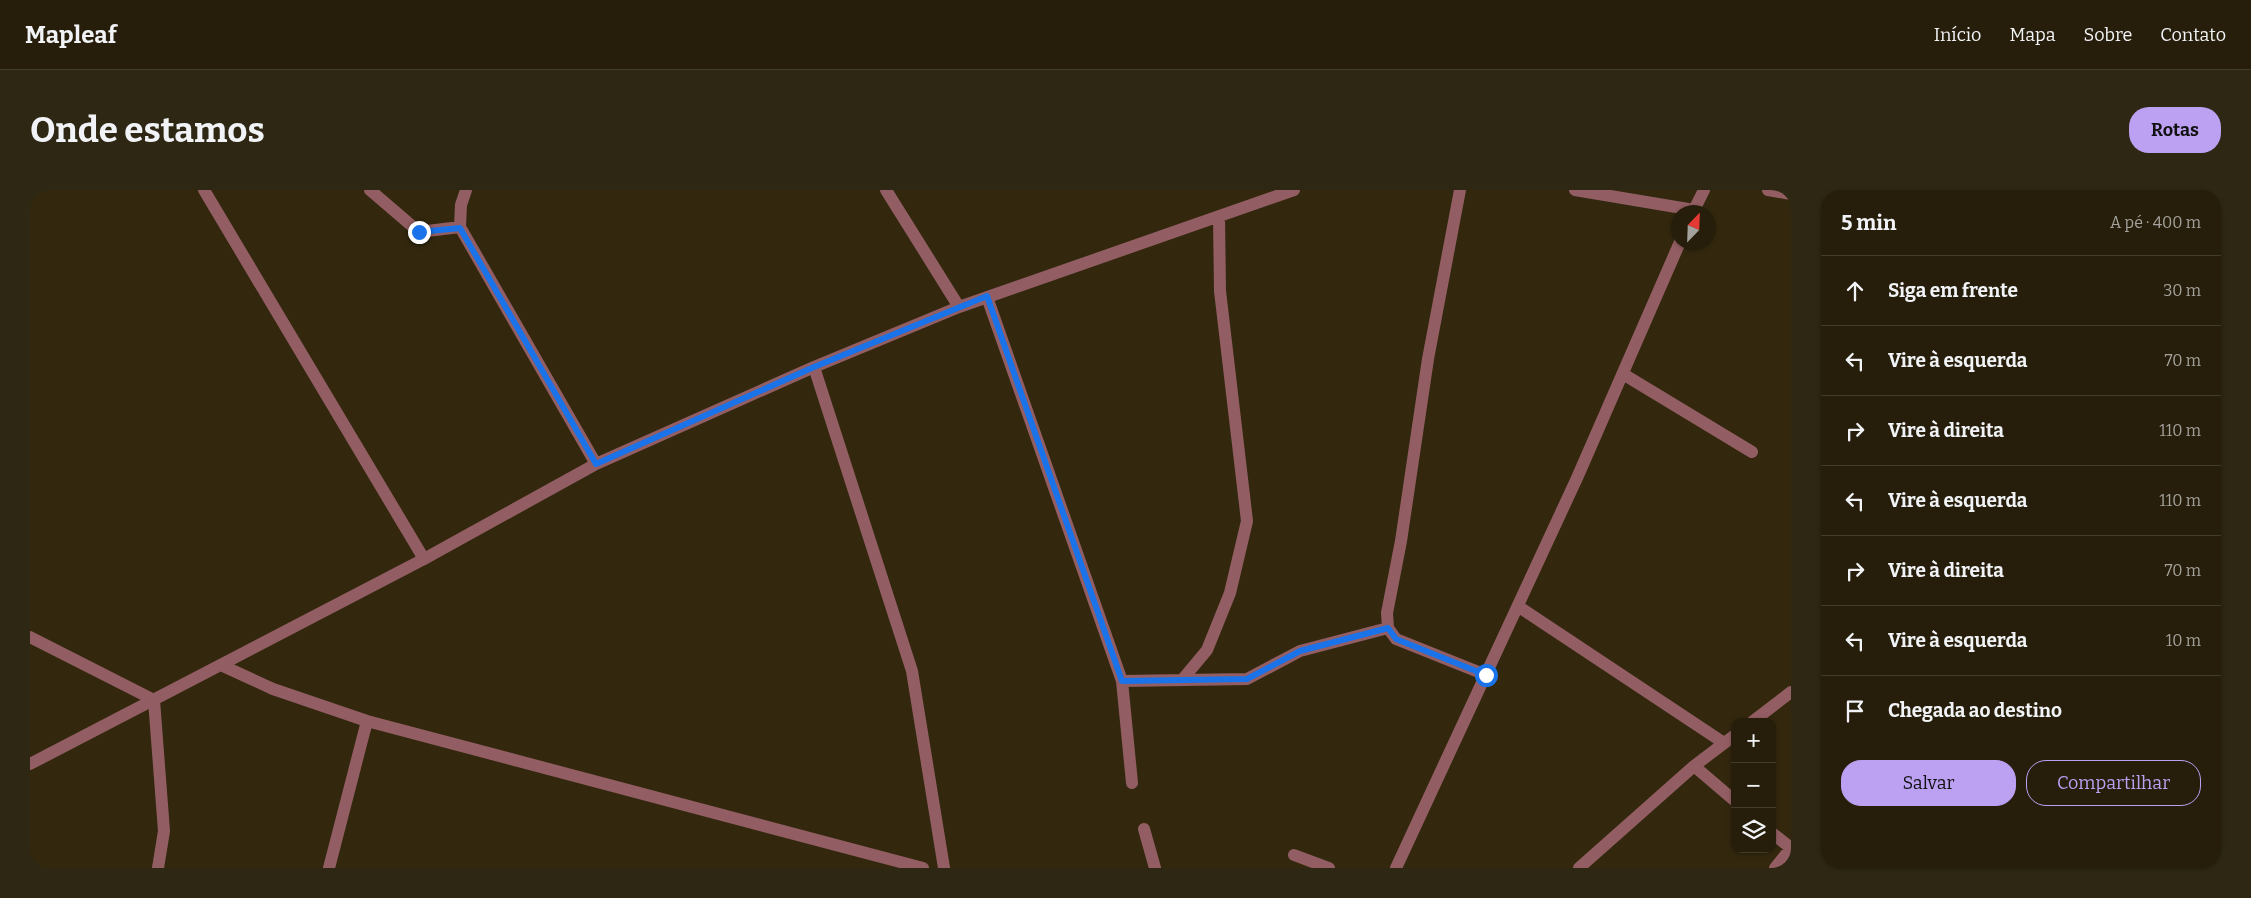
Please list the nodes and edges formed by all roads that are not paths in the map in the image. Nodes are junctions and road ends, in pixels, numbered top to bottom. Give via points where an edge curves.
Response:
1 (204, 190) edge
2 (370, 190) edge
3 (466, 190) edge
4 (886, 190) edge
5 (1294, 190) edge
6 (1460, 190) edge
7 (1575, 190) edge
8 (1704, 190) edge
9 (1768, 190) edge
10 (1791, 194) edge
11 (1697, 205) edge
12 (1671, 207) edge
13 (1218, 216) junction
14 (460, 228) junction
15 (1677, 250) edge
16 (987, 296) junction
17 (959, 306) junction
18 (814, 367) junction
19 (1623, 374) junction
20 (1752, 452) dead end
21 (596, 464) junction
22 (424, 560) junction
23 (1519, 607) junction
24 (1388, 628) junction
25 (30, 638) edge
26 (223, 666) junction
27 (1486, 675) junction
28 (1182, 680) junction
29 (1122, 681) junction
30 (1791, 692) edge
31 (154, 700) junction
32 (1757, 718) edge
33 (367, 721) junction
34 (1731, 738) edge
35 (1724, 743) junction
36 (30, 764) edge
37 (1694, 766) junction
38 (1132, 783) dead end
39 (1731, 798) edge
40 (1144, 829) dead end
41 (1776, 835) edge
42 (1791, 848) edge
43 (1294, 855) dead end
44 (158, 868) edge
45 (329, 868) edge
46 (923, 868) edge
47 (944, 868) edge
48 (1154, 868) edge
49 (1329, 868) edge
50 (1396, 868) edge
51 (1579, 868) edge
52 (1775, 868) edge

1 - 22 street
2 - 14 street via 419,232
3 - 14 street via 461,204
4 - 17 street
5 - 13 street
6 - 24 street via 1425,378 1387,614
7 - 12 street
8 - 11 street
9 - 10 street
13 - 16 street
13 - 28 street via 1220,291 1247,521 1230,593 1207,650
14 - 21 street
15 - 19 street
16 - 17 street
16 - 29 street
17 - 18 street
18 - 21 street
18 - 47 street via 912,671
19 - 20 street
19 - 23 street
21 - 22 street
22 - 26 street
23 - 27 street
23 - 35 street
24 - 27 street via 1396,639
24 - 28 street via 1300,651 1247,679
25 - 31 street
26 - 31 street
26 - 33 street via 273,689
27 - 50 street
28 - 29 street
29 - 38 street
30 - 32 street
31 - 36 street
31 - 44 street via 164,831
33 - 45 street
33 - 46 street
34 - 35 street
35 - 37 street
37 - 39 street
37 - 51 street
40 - 48 street
41 - 42 street
42 - 52 street
43 - 49 street

